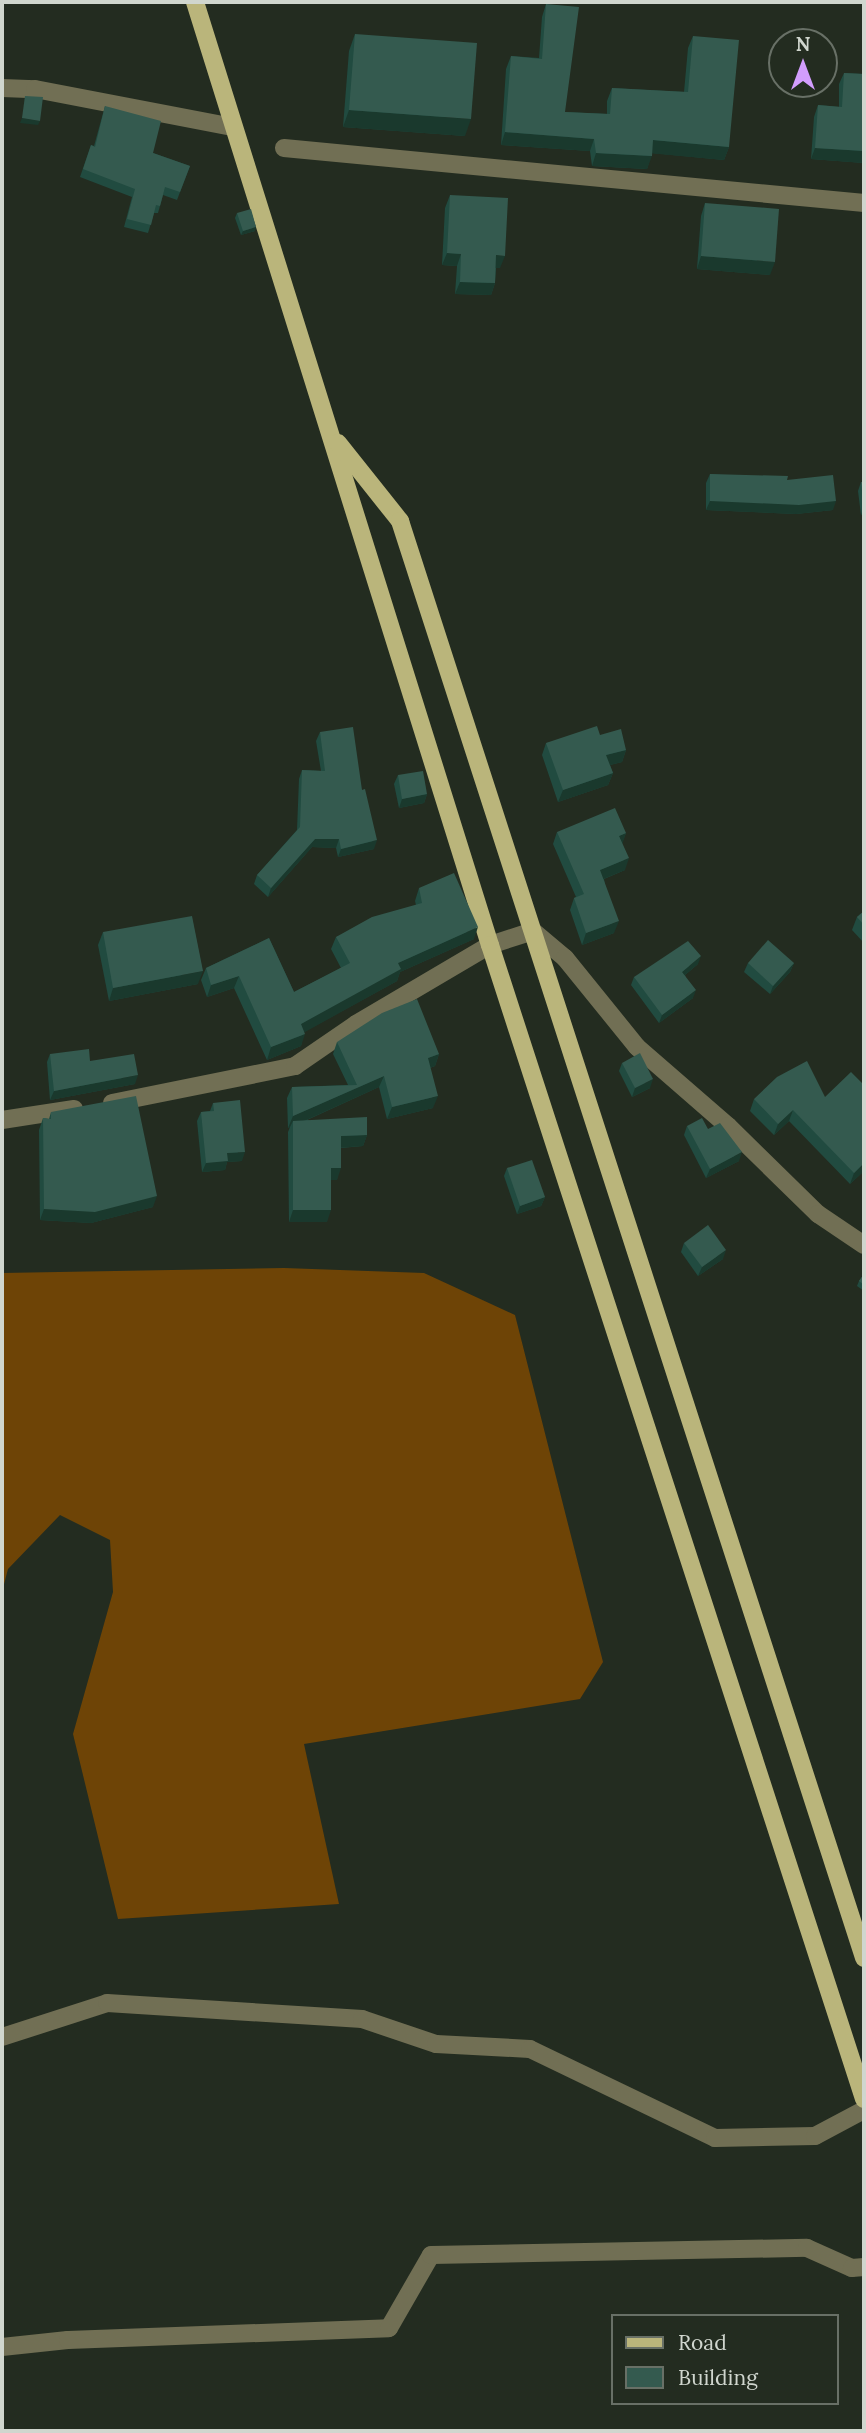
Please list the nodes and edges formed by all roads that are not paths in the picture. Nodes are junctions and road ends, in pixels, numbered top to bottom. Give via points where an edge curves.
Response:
1 (195, 2) edge
2 (2, 88) edge
3 (233, 127) junction
4 (285, 148) dead end
5 (864, 203) edge
6 (331, 434) junction
7 (533, 931) junction
8 (490, 945) junction
9 (2, 1120) edge
10 (864, 1245) edge
11 (864, 1958) edge
12 (2, 2038) edge
13 (864, 2099) edge
14 (864, 2110) edge
15 (864, 2267) edge
16 (2, 2347) edge

1 - 3 main road
2 - 3 street via 35,89
3 - 6 main road
4 - 5 street
6 - 7 main road via 401,521
6 - 8 main road
7 - 8 street
7 - 10 street via 565,958 637,1047 728,1126 818,1214
7 - 11 main road
8 - 9 street via 295,1066
8 - 13 main road
12 - 14 street via 107,2003 362,2019 436,2044 530,2049 715,2138 815,2136
15 - 16 street via 852,2268 807,2248 431,2255 389,2328 68,2340

